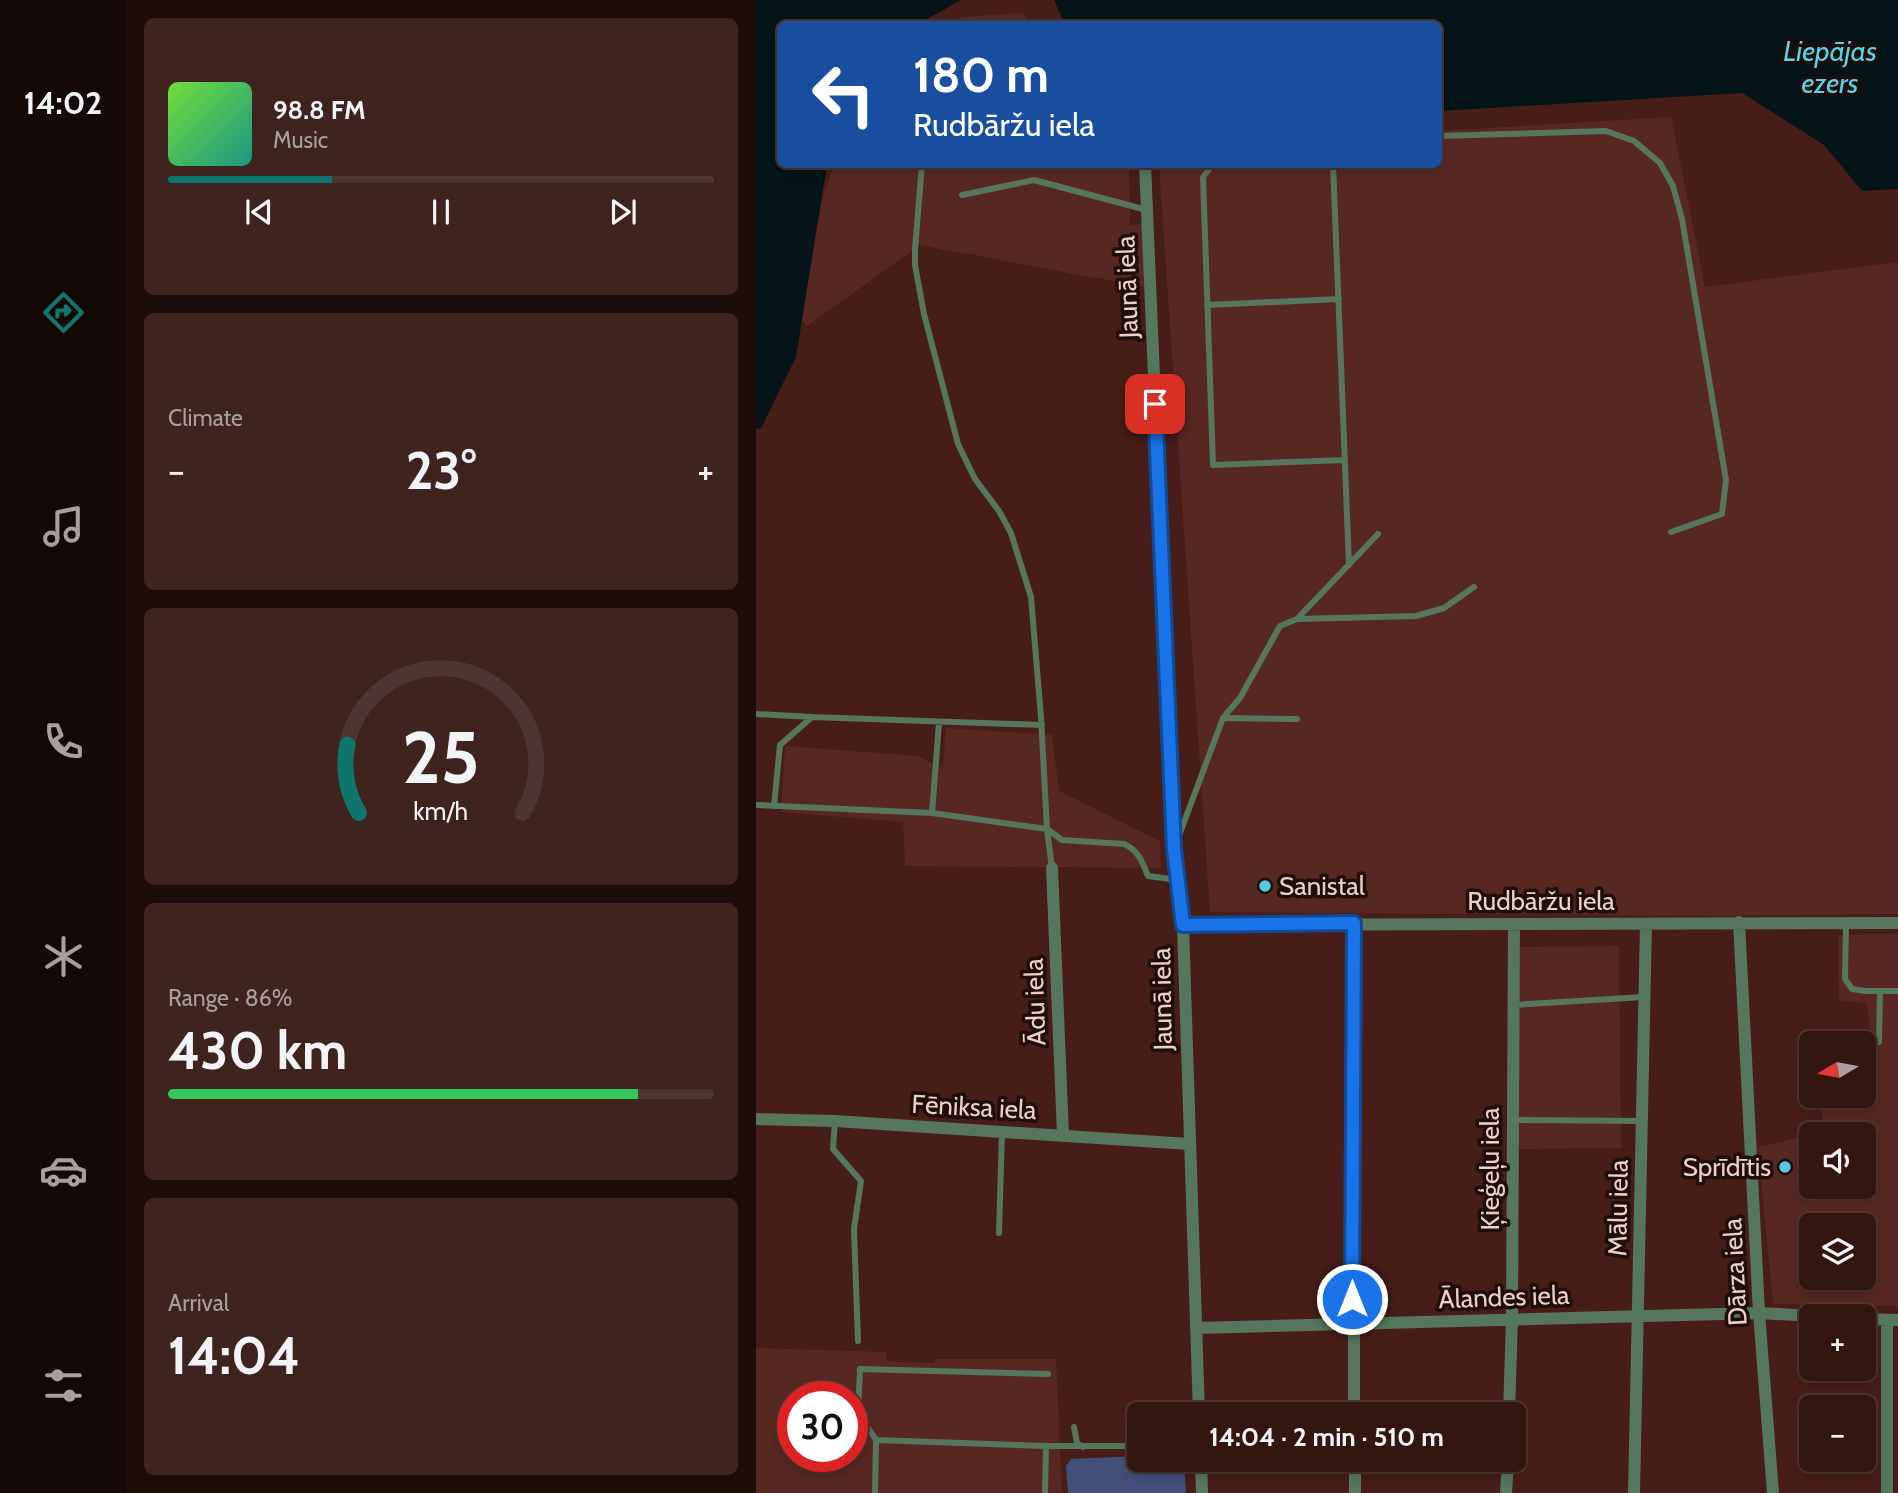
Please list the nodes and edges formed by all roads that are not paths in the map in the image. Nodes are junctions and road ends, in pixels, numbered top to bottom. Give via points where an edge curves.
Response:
1 (1442, 136) edge
2 (922, 168) edge
3 (1145, 168) edge
4 (1210, 168) edge
5 (1334, 168) edge
6 (962, 195) dead end
7 (1147, 210) junction
8 (1339, 299) junction
9 (1207, 305) junction
10 (1345, 460) junction
11 (1671, 532) dead end
12 (1378, 534) dead end
13 (1349, 565) junction
14 (1475, 587) dead end
15 (1297, 619) junction
16 (756, 714) edge
17 (812, 717) junction
18 (1223, 718) junction
19 (1297, 719) dead end
20 (939, 723) junction
21 (1042, 725) junction
22 (756, 804) edge
23 (774, 806) junction
24 (932, 813) junction
25 (1047, 829) junction
26 (1174, 849) junction
27 (1052, 868) joint
28 (1178, 880) junction
29 (1739, 922) junction
30 (1354, 923) junction
31 (1846, 923) junction
32 (1898, 923) edge
33 (1514, 924) junction
34 (1646, 924) junction
35 (1183, 925) junction
36 (1880, 991) junction
37 (1898, 991) edge
38 (1644, 997) junction
39 (1513, 1005) junction
40 (1879, 1042) dead end
41 (756, 1119) edge
42 (1513, 1120) junction
43 (835, 1121) junction
44 (1642, 1121) junction
45 (1002, 1132) junction
46 (1063, 1135) junction
47 (1189, 1144) junction
48 (999, 1233) dead end
49 (1759, 1313) junction
50 (1799, 1315) edge
51 (1639, 1316) junction
52 (1512, 1318) junction
53 (1893, 1320) edge
54 (1352, 1325) junction
55 (1196, 1328) junction
56 (858, 1341) dead end
57 (1048, 1374) dead end
58 (1199, 1402) edge
59 (1354, 1402) edge
60 (1509, 1402) edge
61 (1073, 1427) dead end
62 (876, 1440) junction
63 (1127, 1446) edge
64 (1046, 1447) junction
65 (1083, 1447) junction
66 (1201, 1472) edge
67 (1354, 1472) edge
68 (1507, 1472) edge
69 (875, 1493) edge
70 (1045, 1493) edge
71 (1202, 1493) edge
72 (1355, 1493) edge
73 (1506, 1493) edge
74 (1634, 1493) edge
75 (1773, 1493) edge
76 (1887, 1493) edge

1 - 11 lane via 1606,131 1634,141 1660,163 1673,186 1682,219 1726,480 1722,514
2 - 21 lane via 915,265 924,314 958,444 1011,533 1023,568 1031,597
3 - 7 street, Jaunā iela
4 - 9 lane via 1203,177
5 - 8 lane
6 - 7 lane via 1034,180
7 - 26 street, Jaunā iela
8 - 9 lane
8 - 10 lane
9 - 10 lane via 1213,465
10 - 13 lane
12 - 13 lane
13 - 15 lane
14 - 15 lane via 1444,608 1416,616
15 - 18 lane via 1280,626 1240,698
16 - 17 lane
17 - 20 lane
17 - 23 lane via 780,745
18 - 19 lane
18 - 26 lane
20 - 21 lane
20 - 24 lane
21 - 25 lane
22 - 23 lane
23 - 24 lane
24 - 25 lane
25 - 27 lane
25 - 28 lane via 1062,840 1124,844 1133,848 1148,876
26 - 28 street, Jaunā iela
27 - 46 street, Ādu iela
28 - 35 street, Jaunā iela
29 - 31 street, Rudbāržu iela
29 - 34 street, Rudbāržu iela
29 - 49 street, Dārza iela
30 - 33 street, Rudbāržu iela
30 - 35 street, Rudbāržu iela
30 - 54 street
31 - 32 street, Rudbāržu iela
31 - 36 lane via 1845,979 1852,989
33 - 34 street, Rudbāržu iela
33 - 39 street, Ķieģeļu iela
34 - 38 street, Mālu iela
35 - 47 street, Jaunā iela
36 - 37 lane
36 - 40 lane
38 - 39 lane
38 - 44 street, Mālu iela
39 - 42 street, Ķieģeļu iela
41 - 43 street, Fēniksa iela
42 - 44 lane
42 - 52 street, Ķieģeļu iela
43 - 45 street, Fēniksa iela
43 - 56 lane via 833,1149 861,1181 854,1229
44 - 51 street, Mālu iela
45 - 46 street, Fēniksa iela
45 - 48 lane
46 - 47 street, Fēniksa iela
47 - 55 street, Jaunā iela
49 - 50 street, Ālandes iela
49 - 51 street, Ālandes iela
49 - 75 street, Dārza iela
51 - 52 street, Ālandes iela
51 - 74 street, Mālu iela
52 - 54 street, Ālandes iela
52 - 60 street, Ķieģeļu iela
53 - 76 street
54 - 55 street, Ālandes iela
54 - 59 street
55 - 58 street, Jaunā iela
57 - 62 lane via 860,1369 858,1412
61 - 65 lane via 1077,1443
62 - 64 lane
62 - 69 lane
63 - 65 lane
64 - 65 lane
64 - 70 lane
66 - 71 street
67 - 72 street
68 - 73 street

